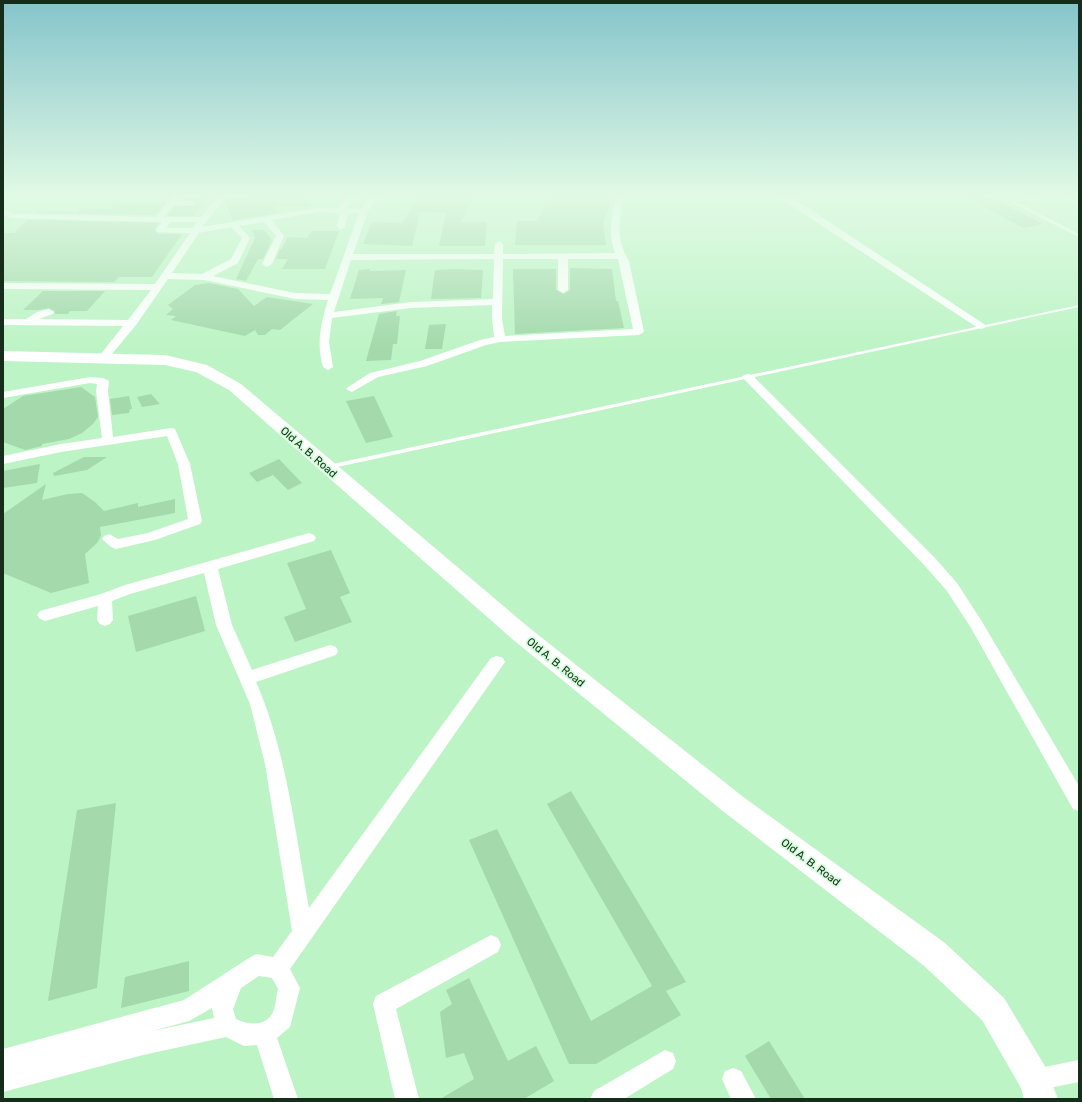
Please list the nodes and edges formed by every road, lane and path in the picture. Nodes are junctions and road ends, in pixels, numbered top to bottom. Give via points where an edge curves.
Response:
1 (185, 246) edge
2 (242, 246) edge
3 (275, 246) edge
4 (351, 246) edge
5 (499, 246) edge
6 (617, 246) edge
7 (861, 246) edge
8 (619, 256) junction
9 (347, 257) junction
10 (498, 257) junction
11 (563, 257) junction
12 (267, 264) dead end
13 (166, 276) junction
14 (204, 277) junction
15 (3, 286) edge
16 (158, 287) junction
17 (563, 290) dead end
18 (333, 297) junction
19 (497, 302) junction
20 (1079, 306) edge
21 (49, 312) dead end
22 (328, 316) junction
23 (3, 322) edge
24 (28, 323) junction
25 (132, 323) junction
26 (982, 326) junction
27 (500, 339) junction
28 (3, 356) edge
29 (102, 359) junction
30 (328, 367) dead end
31 (748, 378) junction
32 (352, 389) dead end
33 (3, 395) edge
34 (108, 442) junction
35 (3, 460) edge
36 (326, 467) junction
37 (309, 538) dead end
38 (109, 539) dead end
39 (210, 566) junction
40 (105, 598) junction
41 (45, 615) dead end
42 (105, 620) dead end
43 (330, 651) dead end
44 (497, 662) dead end
45 (248, 678) junction
46 (1079, 803) edge
47 (303, 933) junction
48 (491, 945) dead end
49 (278, 968) junction
50 (233, 980) junction
51 (227, 1026) junction
52 (265, 1034) junction
53 (3, 1060) edge
54 (665, 1061) dead end
55 (1079, 1071) edge
56 (733, 1079) dead end
57 (3, 1081) edge
58 (1037, 1090) edge
59 (286, 1099) edge
60 (408, 1099) edge
61 (602, 1099) edge
62 (744, 1099) edge

1 - 13 street
2 - 14 street via 235,261
3 - 12 street
4 - 9 street
5 - 10 street
6 - 8 street
7 - 26 street
8 - 11 street
8 - 27 street via 624,261 638,332
9 - 10 street
9 - 18 street
10 - 11 street
10 - 19 street
11 - 17 street
13 - 14 street
13 - 16 street
14 - 18 street via 295,296
15 - 16 street
16 - 25 street
18 - 22 street
19 - 22 street via 410,305
19 - 27 street via 496,319
20 - 26 lane
21 - 24 street
22 - 30 street via 324,329 324,356
23 - 24 street
24 - 25 street via 71,319
25 - 29 street
26 - 31 lane
27 - 32 street via 484,342 423,364 374,375
28 - 29 street, Old A. B. Road
29 - 36 street, Old A. B. Road via 165,360 201,368 235,387
31 - 36 lane
31 - 46 street via 952,587
33 - 34 street via 90,380 103,381
34 - 35 street
34 - 38 street via 171,432 184,464 195,521 150,537 116,544
36 - 58 street, Old A. B. Road via 519,632 733,804 934,954 993,1009
37 - 39 street
39 - 40 street
39 - 45 street via 224,625
40 - 41 street
40 - 42 street
43 - 45 street
44 - 47 street
45 - 47 street via 258,704 274,764
47 - 49 street
48 - 60 street via 384,1004
49 - 50 street via 256,965
49 - 52 street via 289,988 282,1019
50 - 51 street via 222,1009
50 - 53 street via 189,1010
51 - 52 street via 244,1035
51 - 57 street via 143,1044
52 - 59 street
54 - 61 street
55 - 58 street
56 - 62 street

